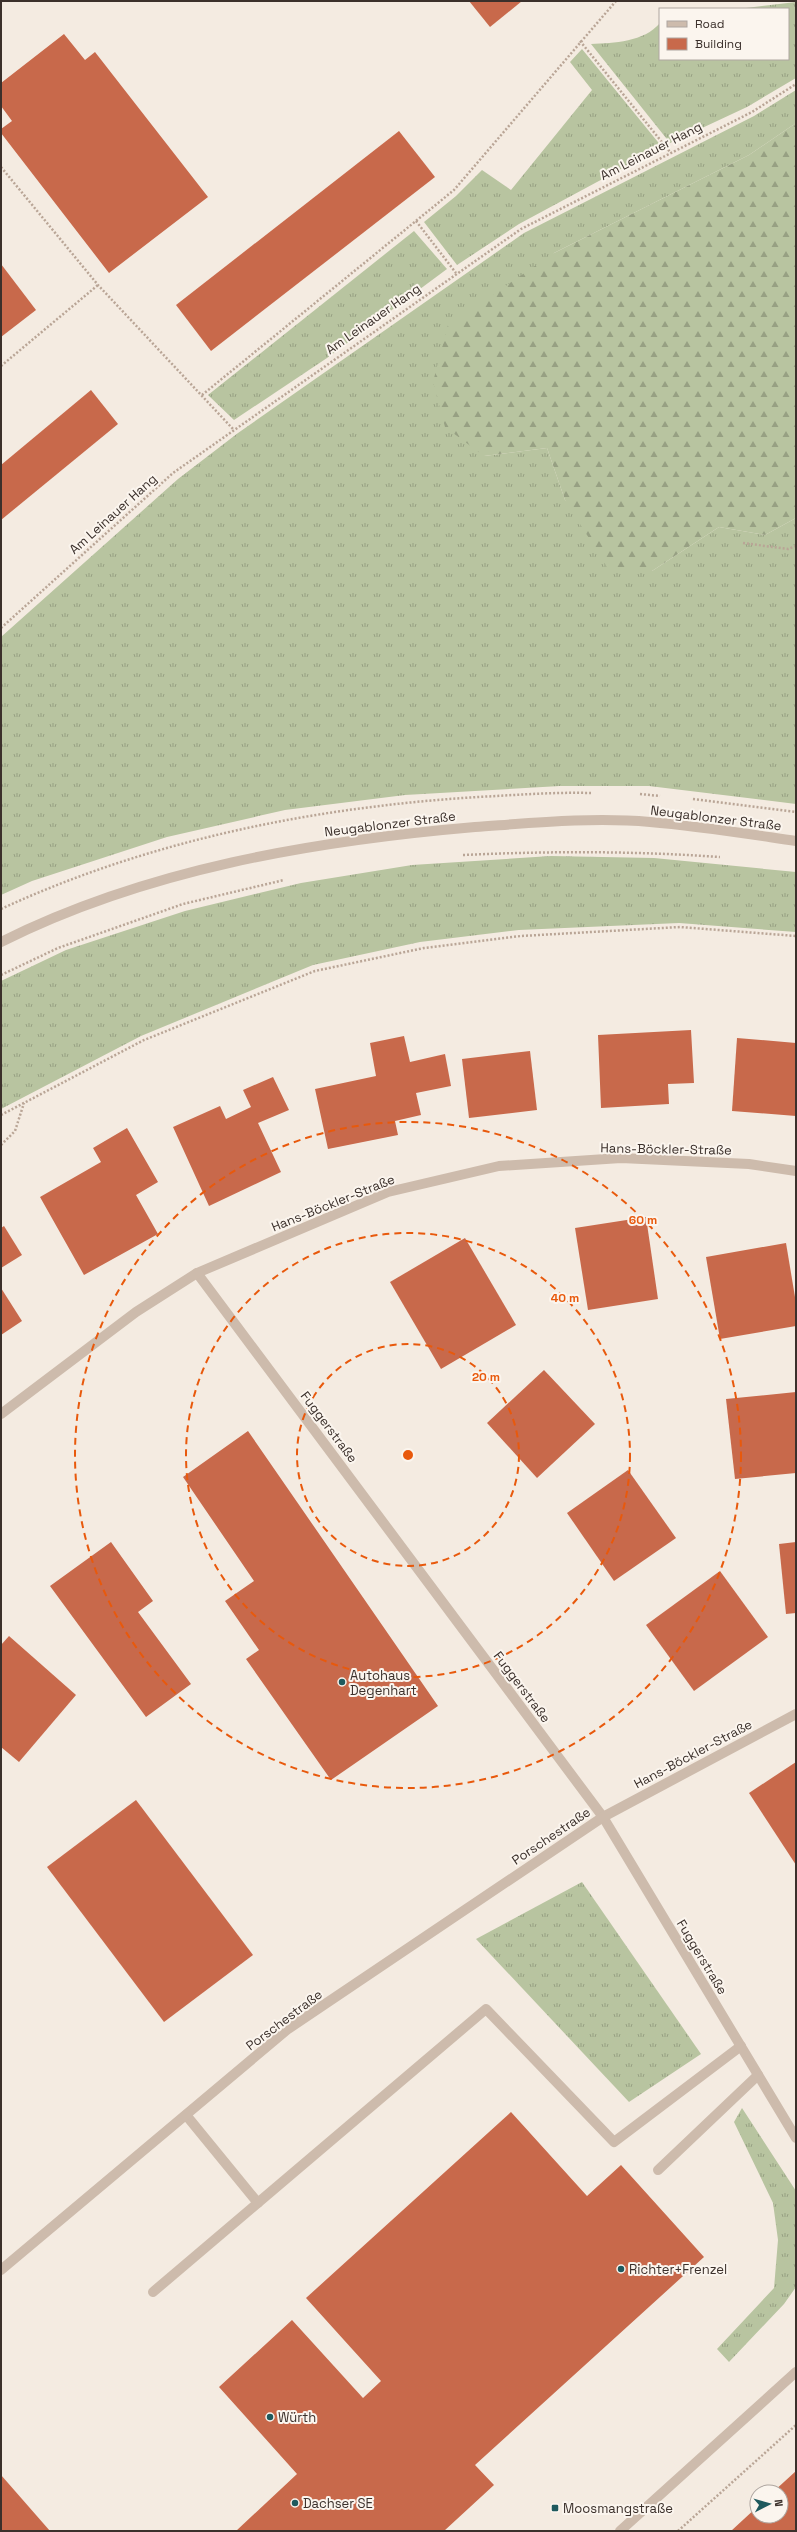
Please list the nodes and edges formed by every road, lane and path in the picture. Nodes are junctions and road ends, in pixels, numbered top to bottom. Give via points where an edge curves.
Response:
1 (616, 1) edge
2 (580, 40) junction
3 (796, 84) edge
4 (670, 152) junction
5 (1, 167) edge
6 (416, 221) junction
7 (456, 273) junction
8 (98, 285) junction
9 (1, 366) edge
10 (202, 395) junction
11 (233, 429) junction
12 (743, 544) dead end
13 (796, 546) edge
14 (1, 628) edge
15 (796, 840) edge
16 (457, 856) dead end
17 (725, 858) dead end
18 (290, 878) dead end
19 (796, 936) edge
20 (1, 942) edge
21 (1, 975) edge
22 (24, 1103) junction
23 (1, 1115) edge
24 (1, 1145) edge
25 (796, 1171) edge
26 (197, 1272) junction
27 (1, 1414) edge
28 (796, 1714) edge
29 (602, 1817) junction
30 (741, 2046) junction
31 (758, 2075) junction
32 (186, 2115) junction
33 (796, 2138) edge
34 (658, 2170) dead end
35 (258, 2203) junction
36 (1, 2270) edge
37 (153, 2292) dead end
38 (796, 2372) edge
39 (796, 2425) edge
40 (620, 2531) edge
41 (678, 2531) edge

1 - 2 path
2 - 4 path
2 - 6 path via 454,190
3 - 4 path, Am Leinauer Hang via 752,112
4 - 7 path, Am Leinauer Hang via 521,229
5 - 8 path
6 - 7 path
6 - 10 path
7 - 11 path, Am Leinauer Hang
8 - 9 path
8 - 10 path
10 - 11 path
11 - 14 path, Am Leinauer Hang via 173,473
12 - 13 path via 788,549
15 - 20 street, Neugablonzer Straße via 649,822 551,821 405,833 290,850 172,878 49,918
16 - 17 path via 560,851 646,852
18 - 21 path via 183,904 58,948
19 - 22 path via 680,927 521,936 424,948 315,971 144,1040
22 - 23 path
22 - 24 path via 15,1131
25 - 26 street, Hans-Böckler-Straße via 749,1164 621,1158 499,1166 388,1192
26 - 27 street, Hans-Böckler-Straße via 136,1312
26 - 29 street, Fuggerstraße
28 - 29 street, Hans-Böckler-Straße
29 - 30 street, Fuggerstraße
29 - 32 street, Porschestraße via 288,2029
30 - 31 street, Fuggerstraße
30 - 35 street via 614,2142 486,2009
31 - 33 street, Fuggerstraße
31 - 34 street
32 - 35 street
32 - 36 street, Porschestraße
35 - 37 street
38 - 40 street
39 - 41 path

